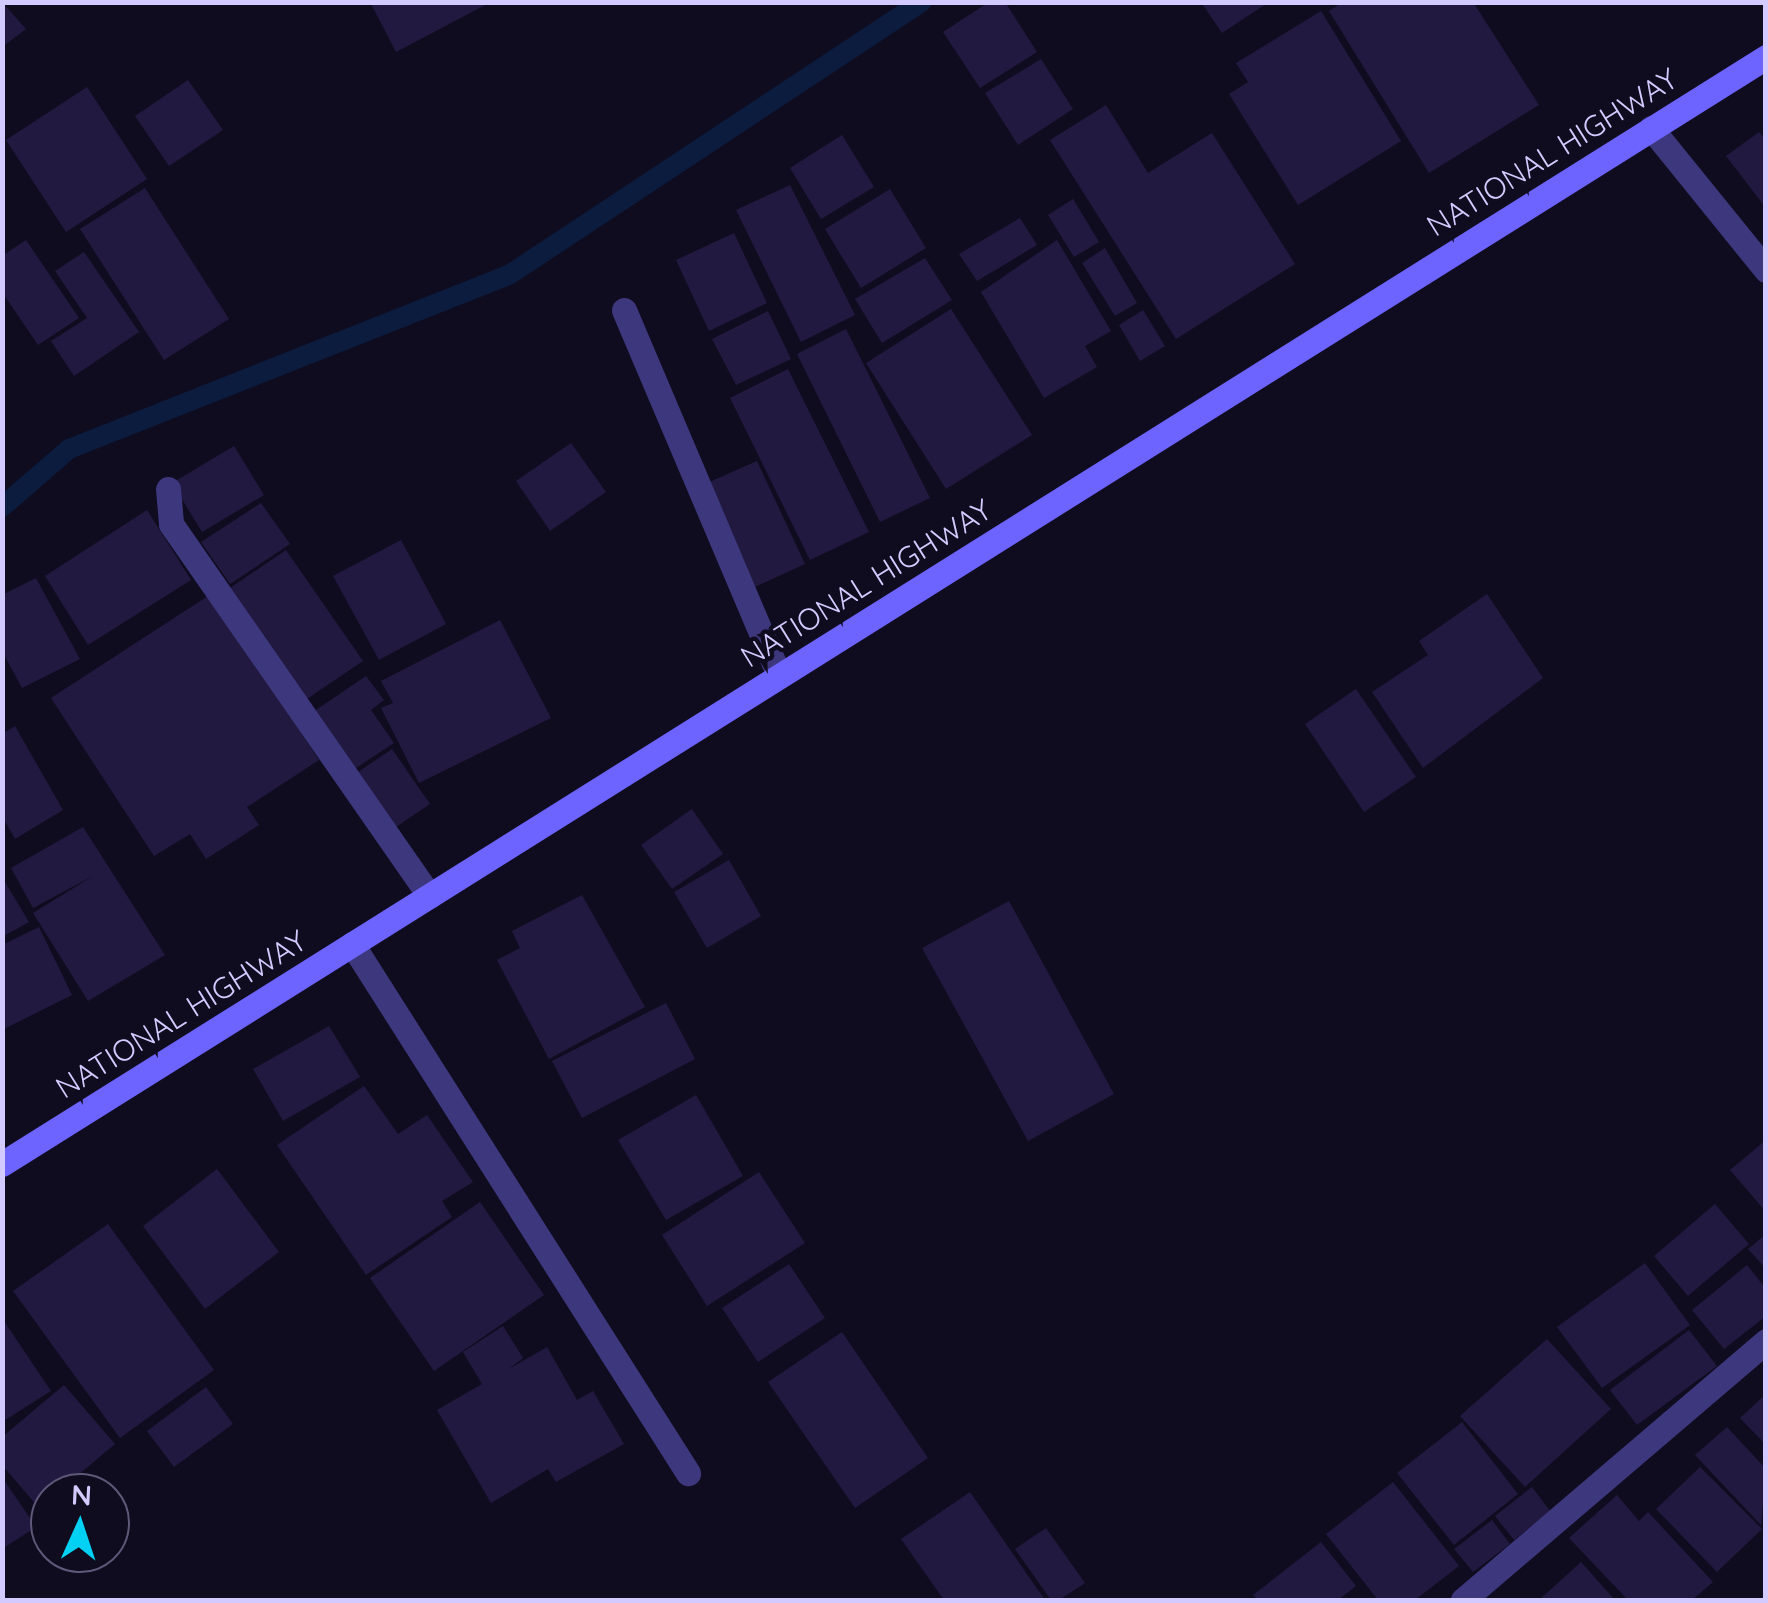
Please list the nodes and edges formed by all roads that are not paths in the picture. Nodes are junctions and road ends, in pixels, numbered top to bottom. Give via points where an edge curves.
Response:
1 (1766, 57) edge
2 (1650, 128) junction
3 (1766, 270) edge
4 (624, 310) dead end
5 (168, 489) dead end
6 (778, 676) junction
7 (430, 896) junction
8 (352, 944) junction
9 (2, 1164) edge
10 (1766, 1341) edge
11 (688, 1473) dead end
12 (1462, 1600) edge

1 - 2 main road, NATIONAL HIGHWAY
2 - 3 street
2 - 6 main road, NATIONAL HIGHWAY
4 - 6 street
5 - 7 street via 171,524
6 - 7 main road, NATIONAL HIGHWAY
7 - 8 main road, NATIONAL HIGHWAY
8 - 9 main road, NATIONAL HIGHWAY
8 - 11 street
10 - 12 street

